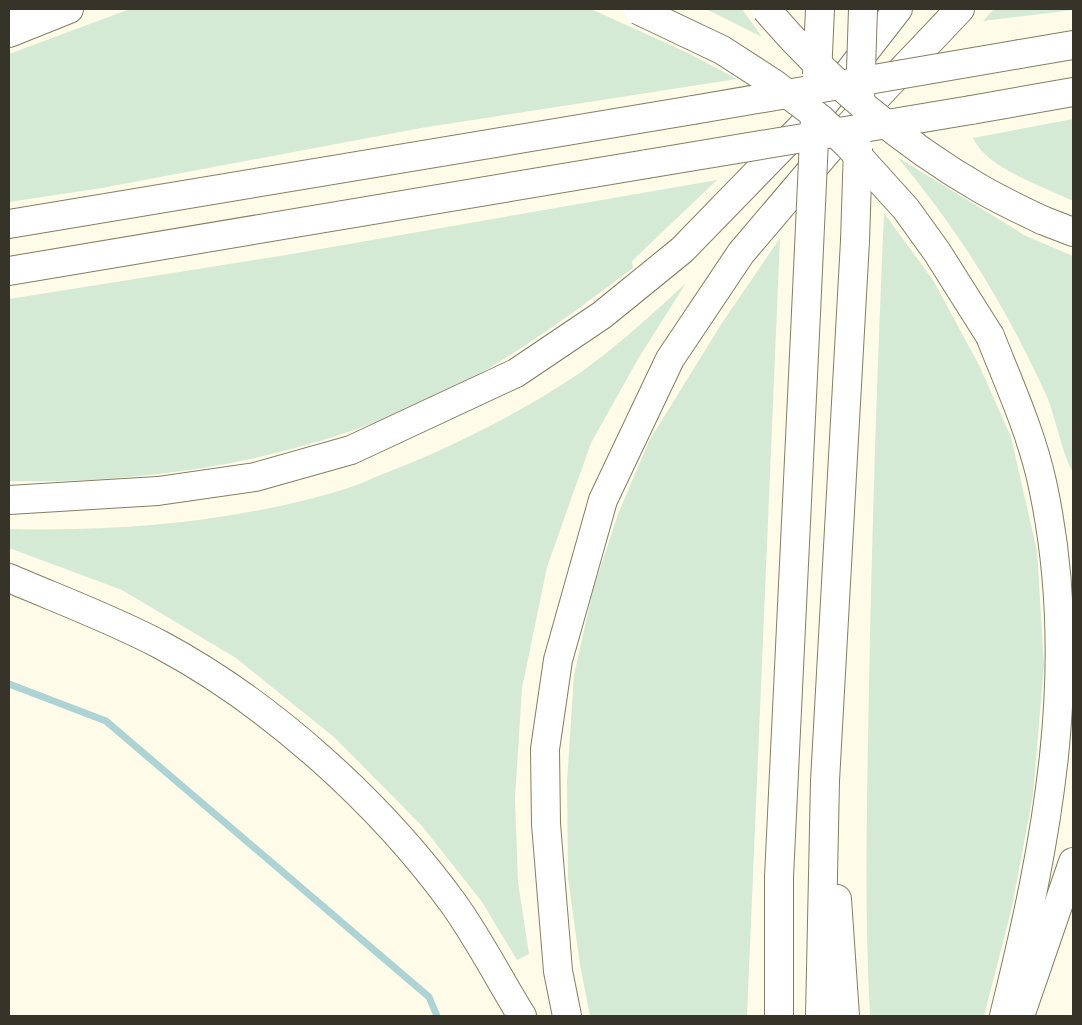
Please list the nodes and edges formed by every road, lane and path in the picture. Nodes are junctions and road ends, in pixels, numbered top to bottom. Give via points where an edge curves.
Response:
1 (15, 9) edge
2 (69, 9) edge
3 (636, 9) edge
4 (766, 9) edge
5 (820, 9) edge
6 (864, 9) edge
7 (898, 9) edge
8 (960, 9) edge
9 (9, 12) edge
10 (9, 33) edge
11 (1073, 45) edge
12 (1073, 92) edge
13 (9, 224) edge
14 (1073, 232) edge
15 (9, 271) edge
16 (9, 500) edge
17 (9, 578) edge
18 (825, 781) junction
19 (1073, 862) edge
20 (779, 877) junction
21 (522, 1016) edge
22 (567, 1016) edge
23 (764, 1016) edge
24 (779, 1016) edge
25 (820, 1016) edge
26 (845, 1016) edge
27 (1004, 1016) edge
28 (1020, 1016) edge

1 - 9 highway
2 - 10 highway
3 - 27 highway, bridge via 722,50 821,118 850,146 906,209 937,252 990,336 1021,414 1042,482 1056,557 1062,665 1059,732 1051,792
4 - 14 highway, bridge via 854,99 937,160 981,189
5 - 20 highway, bridge
6 - 18 highway, bridge via 855,241
7 - 16 highway via 824,104 682,250 602,315 516,373 351,450 256,476 158,491
8 - 22 highway via 848,127 741,253 670,359 603,500 558,660 545,749 546,824 558,971
11 - 13 highway, bridge
12 - 15 highway, bridge
17 - 21 highway via 161,645 247,699 329,766 396,832 454,904
18 - 25 highway
18 - 26 highway
19 - 28 highway
20 - 23 highway
20 - 24 highway

